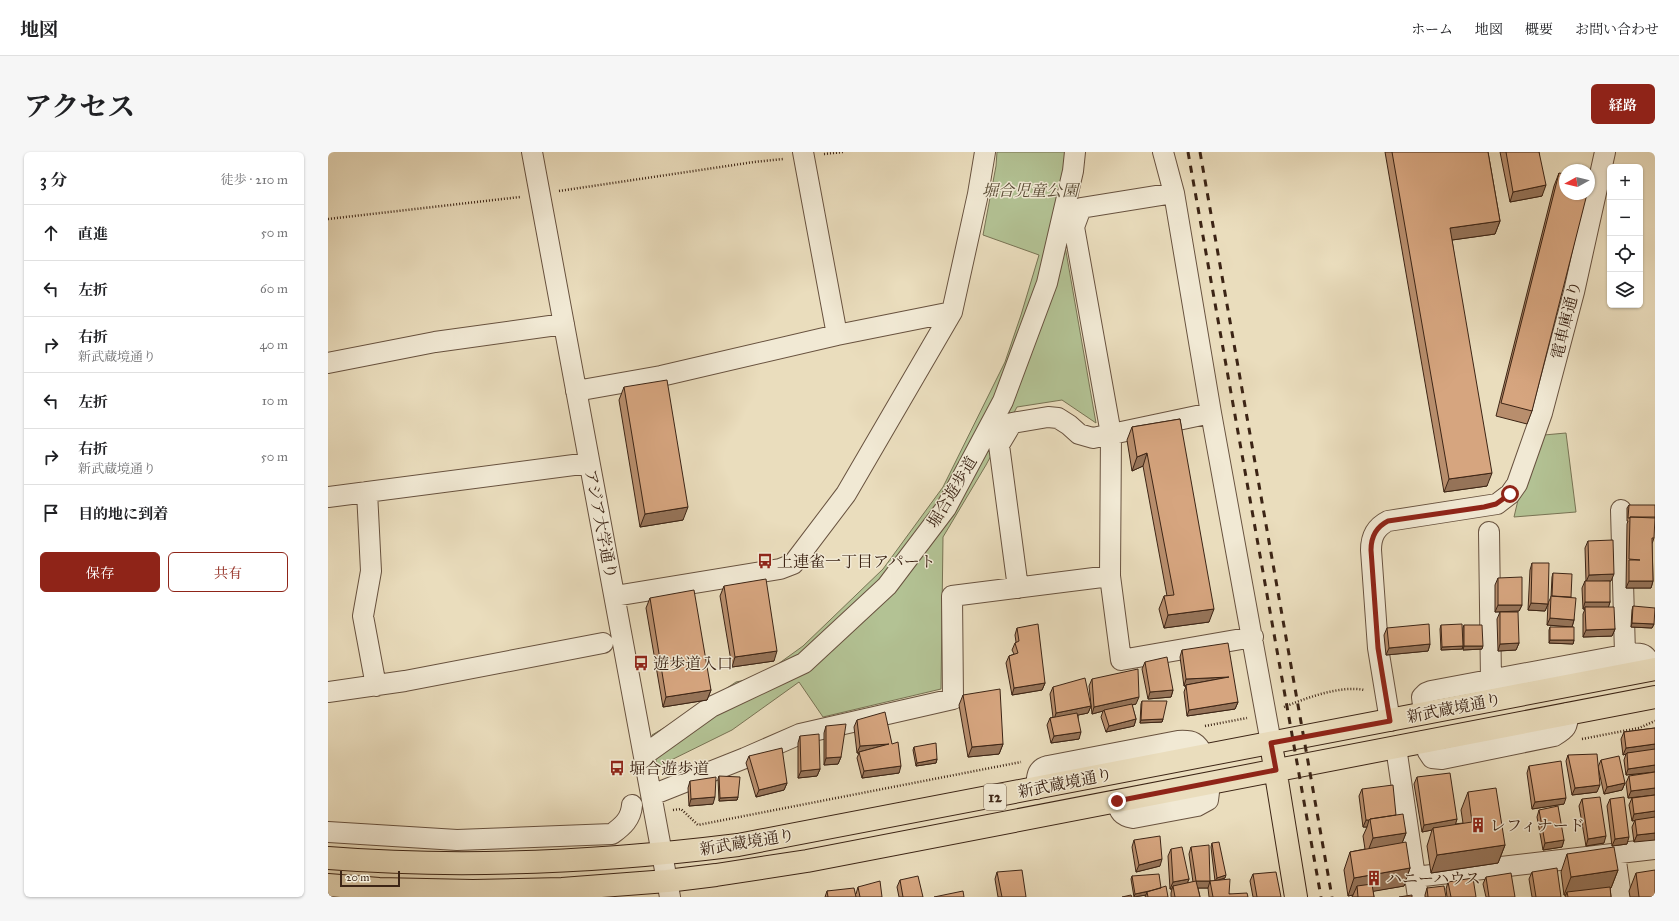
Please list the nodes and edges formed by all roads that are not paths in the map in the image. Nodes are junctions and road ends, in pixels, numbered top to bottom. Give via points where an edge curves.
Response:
1 (532, 152) edge
2 (985, 152) edge
3 (1075, 152) edge
4 (1163, 152) edge
5 (1605, 152) edge
6 (803, 154) edge
7 (1174, 193) junction
8 (952, 312) junction
9 (564, 324) junction
10 (837, 335) junction
11 (328, 363) edge
12 (576, 391) junction
13 (1211, 413) junction
14 (1111, 434) junction
15 (589, 463) junction
16 (367, 492) junction
17 (328, 497) edge
18 (1620, 510) dead end
19 (1489, 532) dead end
20 (1110, 576) junction
21 (1018, 588) junction
22 (615, 596) junction
23 (1253, 637) junction
24 (603, 642) dead end
25 (1625, 654) junction
26 (1654, 669) edge
27 (1491, 680) junction
28 (376, 686) junction
29 (328, 692) edge
30 (1655, 697) edge
31 (1424, 714) junction
32 (1390, 721) junction
33 (1271, 743) junction
34 (1396, 746) junction
35 (644, 755) junction
36 (1276, 770) junction
37 (653, 804) junction
38 (632, 805) dead end
39 (328, 832) edge
40 (1655, 849) edge
41 (1615, 854) junction
42 (662, 855) junction
43 (328, 858) edge
44 (1415, 877) junction
45 (328, 885) edge
46 (668, 889) edge
47 (589, 892) edge
48 (382, 893) edge
49 (1296, 897) edge
50 (1418, 897) edge
51 (1621, 897) edge

1 - 9 street, アジア大学通り via 532,195
2 - 8 street
3 - 35 street, 堀合遊歩道 via 1073,171 1047,283 1003,401 946,508 887,586 804,663 711,707
4 - 7 street
5 - 32 street, 電車庫通り via 1574,292 1542,413 1510,494 1496,504 1388,521 1380,525 1374,533 1371,550 1375,614
6 - 10 street
7 - 13 street
7 - 14 street via 1081,208 1074,227
8 - 10 street
8 - 22 street via 846,494 793,564 780,569
9 - 11 street via 435,342
9 - 12 street, アジア大学通り
10 - 12 street via 661,376
12 - 15 street, アジア大学通り
13 - 14 street
13 - 23 street
14 - 20 street
14 - 21 street via 1093,438 1079,434 1058,418 1012,423 999,445
15 - 16 street
15 - 22 street, アジア大学通り
16 - 17 street
16 - 28 street via 372,571 363,616
18 - 25 street
19 - 27 street
20 - 21 street
20 - 23 street via 1120,660
21 - 37 street via 952,596 953,699 800,734
22 - 35 street, アジア大学通り
23 - 33 street
24 - 28 street
25 - 26 street via 1644,654
25 - 27 street
26 - 31 main road, 新武蔵境通り / 12
27 - 31 street via 1426,693 1422,697
28 - 29 street
30 - 34 main road, 新武蔵境通り / 12
31 - 32 main road, 新武蔵境通り / 12
32 - 33 main road, 新武蔵境通り / 12
33 - 36 main road
33 - 42 main road, 新武蔵境通り / 12 via 767,840
34 - 36 main road, 新武蔵境通り / 12
34 - 44 street
35 - 37 street, アジア大学通り
36 - 46 main road, 新武蔵境通り / 12 via 807,861 716,875
36 - 49 main road
37 - 42 street, アジア大学通り
38 - 39 street via 632,813 624,825 612,834 457,840
40 - 41 street
41 - 44 street
41 - 51 street
42 - 43 main road, 新武蔵境通り / 12 via 480,864
42 - 46 street, アジア大学通り
44 - 50 street
45 - 48 main road, 新武蔵境通り / 12
46 - 47 main road, 新武蔵境通り / 12
47 - 48 main road, 新武蔵境通り / 12

